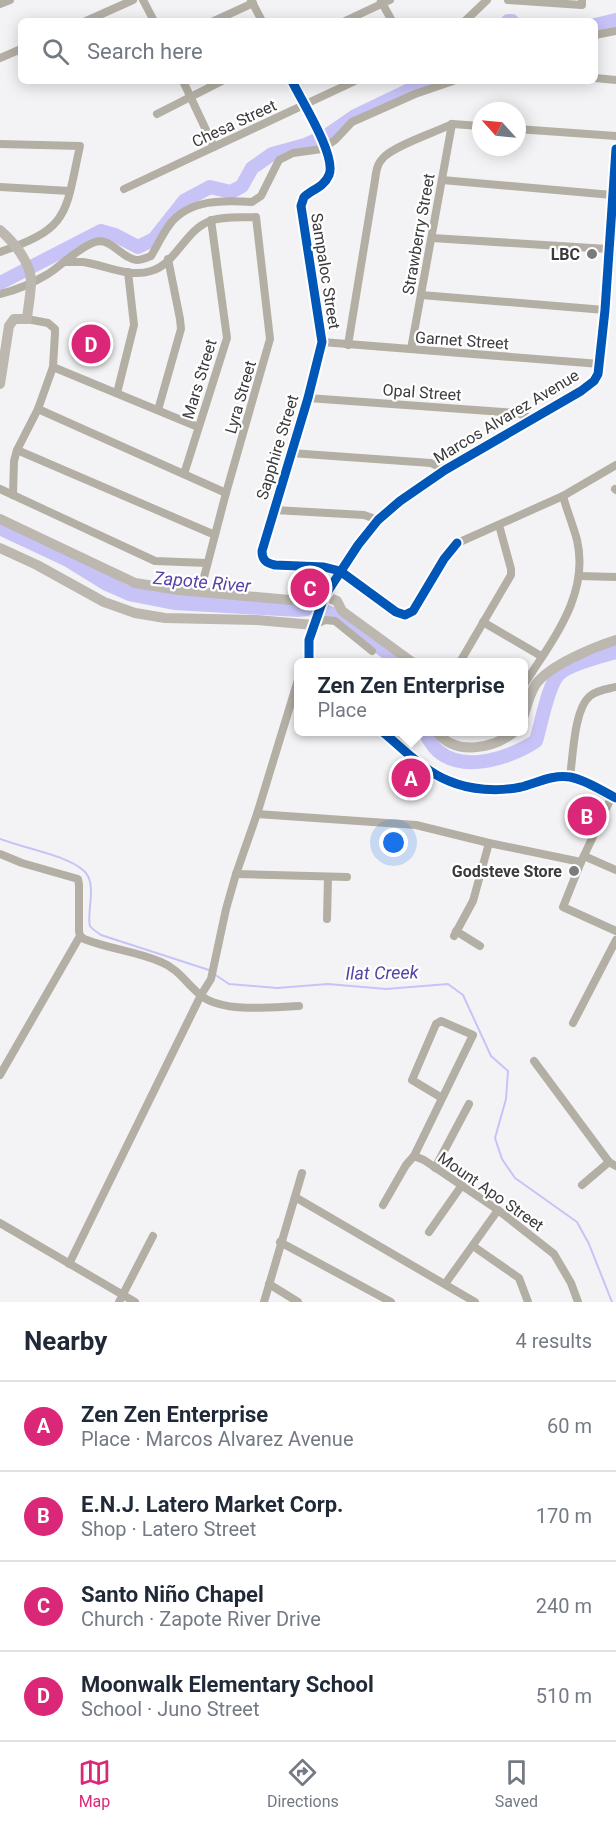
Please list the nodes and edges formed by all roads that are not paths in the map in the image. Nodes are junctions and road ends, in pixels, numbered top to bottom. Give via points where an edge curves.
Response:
1 (10, 0) edge
2 (133, 0) edge
3 (143, 0) edge
4 (487, 0) edge
5 (508, 0) edge
6 (582, 0) edge
7 (252, 1) edge
8 (385, 1) edge
9 (534, 1) edge
10 (121, 3) edge
11 (0, 4) edge
12 (92, 18) edge
13 (152, 18) edge
14 (220, 18) edge
15 (260, 18) edge
16 (351, 18) edge
17 (391, 18) edge
18 (468, 18) edge
19 (616, 31) edge
20 (598, 34) edge
21 (18, 50) edge
22 (0, 58) edge
23 (598, 78) edge
24 (616, 80) edge
25 (184, 84) edge
26 (216, 84) edge
27 (293, 84) edge
28 (349, 84) edge
29 (444, 84) edge
30 (190, 97) junction
31 (304, 106) junction
32 (157, 114) dead end
33 (452, 124) junction
34 (472, 125) edge
35 (526, 130) edge
36 (616, 136) edge
37 (0, 144) edge
38 (214, 147) junction
39 (325, 147) junction
40 (616, 149) edge
41 (442, 180) junction
42 (0, 187) edge
43 (124, 189) dead end
44 (70, 191) junction
45 (612, 195) junction
46 (211, 220) junction
47 (0, 230) edge
48 (432, 238) junction
49 (16, 246) junction
50 (609, 249) junction
51 (0, 252) edge
52 (168, 259) junction
53 (64, 262) junction
54 (128, 272) junction
55 (31, 279) junction
56 (0, 294) edge
57 (422, 295) junction
58 (610, 310) edge
59 (27, 319) junction
60 (322, 342) junction
61 (348, 345) junction
62 (411, 350) junction
63 (600, 364) junction
64 (53, 367) junction
65 (0, 384) edge
66 (117, 393) junction
67 (308, 398) junction
68 (38, 409) junction
69 (158, 410) junction
70 (532, 419) junction
71 (198, 427) junction
72 (17, 450) junction
73 (291, 453) junction
74 (616, 465) edge
75 (445, 470) junction
76 (184, 474) junction
77 (0, 489) edge
78 (226, 493) junction
79 (13, 495) junction
80 (563, 496) junction
81 (274, 510) junction
82 (0, 519) edge
83 (378, 520) junction
84 (499, 525) junction
85 (215, 536) junction
86 (0, 548) edge
87 (207, 563) junction
88 (340, 571) junction
89 (579, 576) junction
90 (616, 577) edge
91 (203, 581) dead end
92 (322, 600) junction
93 (315, 620) junction
94 (483, 622) junction
95 (616, 640) edge
96 (372, 651) dead end
97 (541, 656) junction
98 (309, 658) edge
99 (405, 658) edge
100 (463, 658) edge
101 (528, 678) edge
102 (616, 687) edge
103 (294, 693) edge
104 (528, 704) edge
105 (388, 736) edge
106 (440, 736) edge
107 (507, 736) edge
108 (570, 777) junction
109 (614, 797) edge
110 (257, 814) junction
111 (489, 843) junction
112 (0, 854) edge
113 (582, 859) junction
114 (616, 870) edge
115 (236, 874) junction
116 (328, 877) junction
117 (347, 877) dead end
118 (327, 919) dead end
119 (616, 931) edge
120 (80, 936) junction
121 (616, 940) edge
122 (480, 946) dead end
123 (201, 995) junction
124 (300, 1006) dead end
125 (573, 1023) dead end
126 (534, 1061) dead end
127 (0, 1075) edge
128 (442, 1098) junction
129 (469, 1104) dead end
130 (414, 1156) junction
131 (612, 1164) edge
132 (435, 1168) junction
133 (303, 1173) dead end
134 (462, 1185) junction
135 (582, 1185) dead end
136 (295, 1197) junction
137 (382, 1205) dead end
138 (498, 1210) junction
139 (0, 1224) edge
140 (429, 1232) dead end
141 (153, 1236) dead end
142 (280, 1242) junction
143 (473, 1246) junction
144 (69, 1264) junction
145 (269, 1284) junction
146 (444, 1284) junction
147 (121, 1299) edge
148 (135, 1302) edge
149 (264, 1302) edge
150 (298, 1302) edge
151 (391, 1302) edge
152 (475, 1302) edge
153 (528, 1302) edge
154 (578, 1302) edge

1 - 11 street
2 - 10 street
3 - 13 street
4 - 18 street
5 - 9 street
6 - 9 street via 582,5
7 - 14 street
7 - 15 street
8 - 16 street
8 - 17 street
10 - 12 street
19 - 20 street
21 - 22 street
23 - 24 street
25 - 30 street
26 - 30 street
27 - 31 street
28 - 31 street, Chesa Street
29 - 39 street via 352,122
30 - 32 street
30 - 38 street
31 - 38 street, Chesa Street
31 - 39 street
33 - 34 street
33 - 41 street, Strawberry Street
33 - 61 street via 394,150 379,162
35 - 36 street
37 - 44 street via 80,146
38 - 43 street, Chesa Street
39 - 53 street via 279,160 261,196 252,202 211,201 184,211 170,223 151,256 130,258 98,241
39 - 60 street, Sampaloc Street via 330,172 323,184 304,197 302,206
40 - 45 main road, Marcos Alvarez Avenue
41 - 45 street
41 - 48 street, Strawberry Street
42 - 44 street
44 - 49 street via 66,208 55,225
45 - 50 main road, Marcos Alvarez Avenue
46 - 52 street via 195,230
46 - 71 street, Mars Street via 227,338
46 - 78 street, Lyra Street via 256,217 270,339
47 - 49 main road
48 - 50 street
48 - 57 street, Strawberry Street
49 - 51 street
49 - 55 main road
50 - 58 main road, Marcos Alvarez Avenue
52 - 54 street via 152,271
52 - 69 street via 181,329
53 - 54 street
53 - 55 street
54 - 66 street via 134,325
55 - 56 street
55 - 59 main road
57 - 58 street
57 - 62 street, Strawberry Street
58 - 63 main road, Marcos Alvarez Avenue
59 - 64 street via 48,323 55,329
59 - 65 main road via 11,322
60 - 61 street, Garnet Street
60 - 67 street, Sapphire Street
61 - 62 street, Garnet Street
62 - 63 street, Garnet Street
63 - 70 main road, Marcos Alvarez Avenue via 598,374 588,386
64 - 66 street
64 - 68 street
66 - 69 street
67 - 70 street, Opal Street via 518,412
67 - 73 street, Sapphire Street
68 - 72 street
68 - 76 street
69 - 71 street
70 - 75 main road, Marcos Alvarez Avenue
71 - 76 street, Mars Street
72 - 79 street
72 - 85 street
73 - 75 street via 431,463
73 - 81 street, Sapphire Street
74 - 80 street
75 - 83 main road, Marcos Alvarez Avenue
76 - 78 street
77 - 79 street
78 - 85 street, Lyra Street
79 - 87 street via 155,561
80 - 84 street
80 - 89 street via 577,542
81 - 83 street via 364,514
81 - 88 street, Sapphire Street via 262,551 264,561
82 - 92 main road via 135,583 178,590
83 - 88 main road, Marcos Alvarez Avenue
84 - 88 street via 460,542 444,559 413,611 405,615
84 - 94 street via 511,575
85 - 87 street, Lyra Street
86 - 93 main road via 104,602 135,613 165,618
87 - 91 street, Lyra Street
88 - 92 main road, Marcos Alvarez Avenue
89 - 90 street
89 - 97 street via 571,608
92 - 93 main road, Marcos Alvarez Avenue
92 - 99 main road via 334,599 342,611
93 - 96 street via 335,621
93 - 98 main road, Marcos Alvarez Avenue
94 - 97 street
94 - 100 street
95 - 104 main road via 560,665 539,681
97 - 101 street
102 - 108 street via 596,692 581,708
103 - 110 street
105 - 108 main road via 437,776 465,786 503,789
106 - 107 main road via 453,745 468,748
108 - 109 main road
109 - 113 street
110 - 111 street via 405,823
110 - 115 street
111 - 113 street
111 - 122 street via 473,901 455,934
112 - 120 street via 78,879
113 - 114 street
113 - 119 street via 563,907
115 - 116 street
115 - 123 street via 211,979
116 - 117 street
116 - 118 street
120 - 123 street via 174,968
120 - 127 street
121 - 125 street
123 - 124 street via 221,1005
123 - 144 street
126 - 131 street
128 - 128 street via 473,1035 441,1021 436,1024 412,1080
128 - 130 street
129 - 132 street
130 - 132 street, Mount Apo Street
130 - 137 street, Mount Apo Street
131 - 135 street
132 - 134 street, Mount Apo Street
133 - 136 street
134 - 138 street, Mount Apo Street
134 - 140 street
136 - 142 street
136 - 146 street
138 - 143 street
138 - 154 street, Mount Apo Street via 555,1254
139 - 144 street
141 - 147 street
142 - 145 street
142 - 151 street
143 - 146 street
143 - 153 street via 519,1278
144 - 147 street
145 - 149 street
145 - 150 street
146 - 152 street
147 - 148 street

